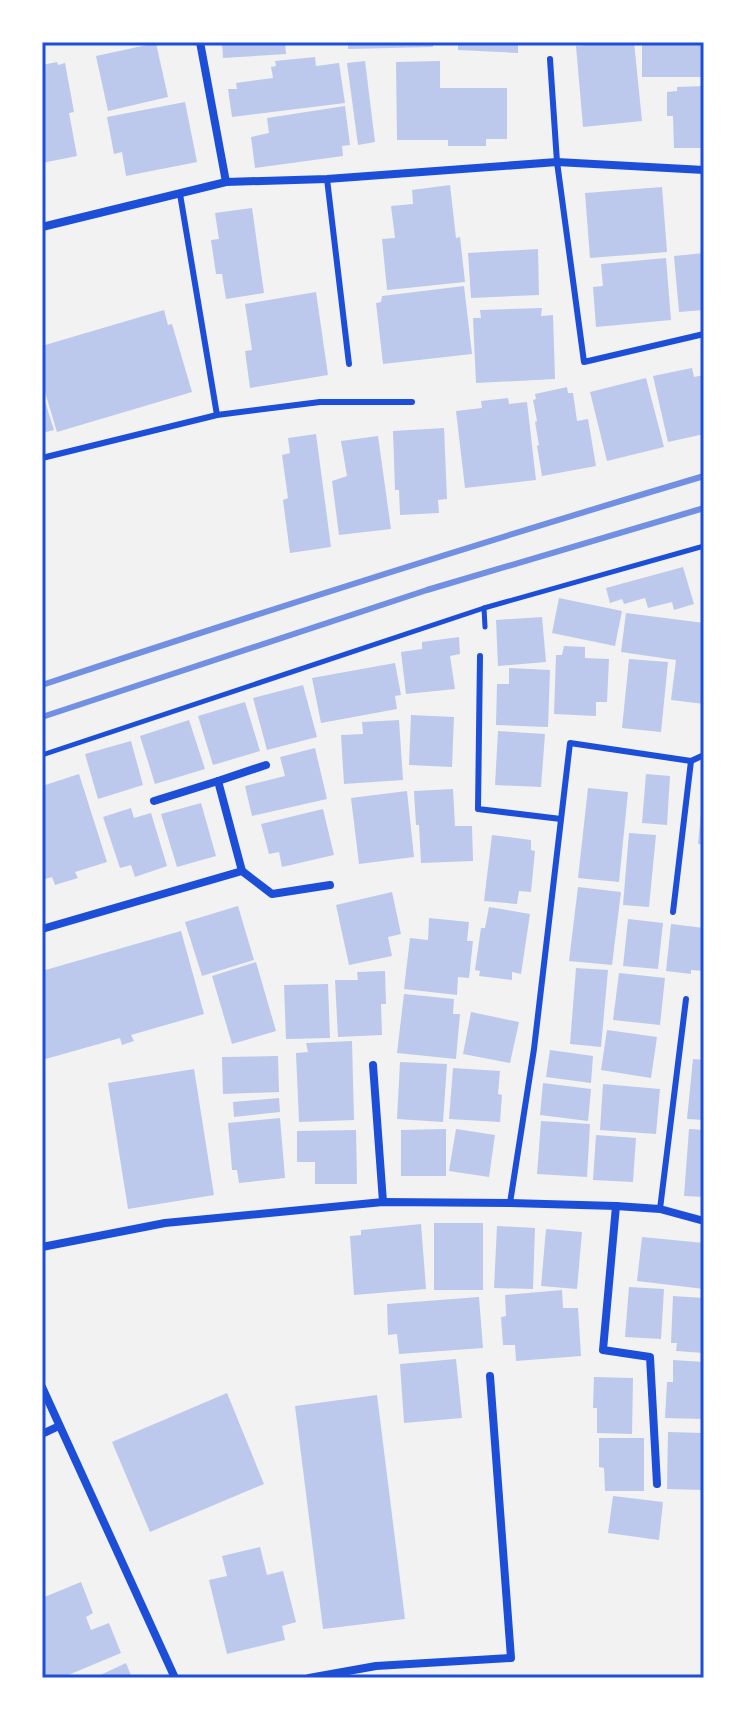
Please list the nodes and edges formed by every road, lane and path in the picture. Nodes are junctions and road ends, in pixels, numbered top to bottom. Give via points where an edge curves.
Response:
1 (200, 42) edge
2 (550, 59) dead end
3 (557, 162) junction
4 (704, 170) edge
5 (327, 179) junction
6 (226, 182) junction
7 (180, 194) junction
8 (42, 227) edge
9 (704, 334) edge
10 (349, 364) dead end
11 (412, 402) dead end
12 (217, 415) junction
13 (42, 458) edge
14 (704, 546) edge
15 (480, 656) dead end
16 (42, 755) edge
17 (704, 755) edge
18 (691, 761) junction
19 (266, 765) dead end
20 (218, 781) junction
21 (154, 801) dead end
22 (561, 819) junction
23 (242, 871) junction
24 (330, 885) dead end
25 (673, 912) dead end
26 (42, 929) edge
27 (686, 999) dead end
28 (373, 1065) dead end
29 (383, 1202) junction
30 (510, 1203) junction
31 (616, 1206) junction
32 (660, 1209) junction
33 (704, 1221) edge
34 (42, 1247) edge
35 (490, 1376) dead end
36 (42, 1387) edge
37 (59, 1426) junction
38 (42, 1434) edge
39 (657, 1484) dead end
40 (175, 1678) edge
41 (309, 1678) edge

1 - 6 street
2 - 3 lane
3 - 4 street
3 - 5 street
3 - 9 lane via 584,362
5 - 6 street
5 - 10 lane
6 - 7 street
7 - 8 street
7 - 12 lane
11 - 12 lane via 320,402
12 - 13 lane
14 - 16 path via 484,608
15 - 22 lane via 478,809
17 - 18 lane
18 - 22 lane via 570,743
18 - 25 lane
19 - 20 street
20 - 21 street
20 - 23 street
22 - 30 lane
23 - 24 street via 272,894
23 - 26 street
27 - 32 lane
28 - 29 street
29 - 30 street
29 - 34 street via 165,1223
30 - 31 street
31 - 32 street
31 - 39 street via 603,1350 650,1357
32 - 33 street
35 - 41 street via 511,1658 376,1666
36 - 37 street
37 - 38 street
37 - 40 street

